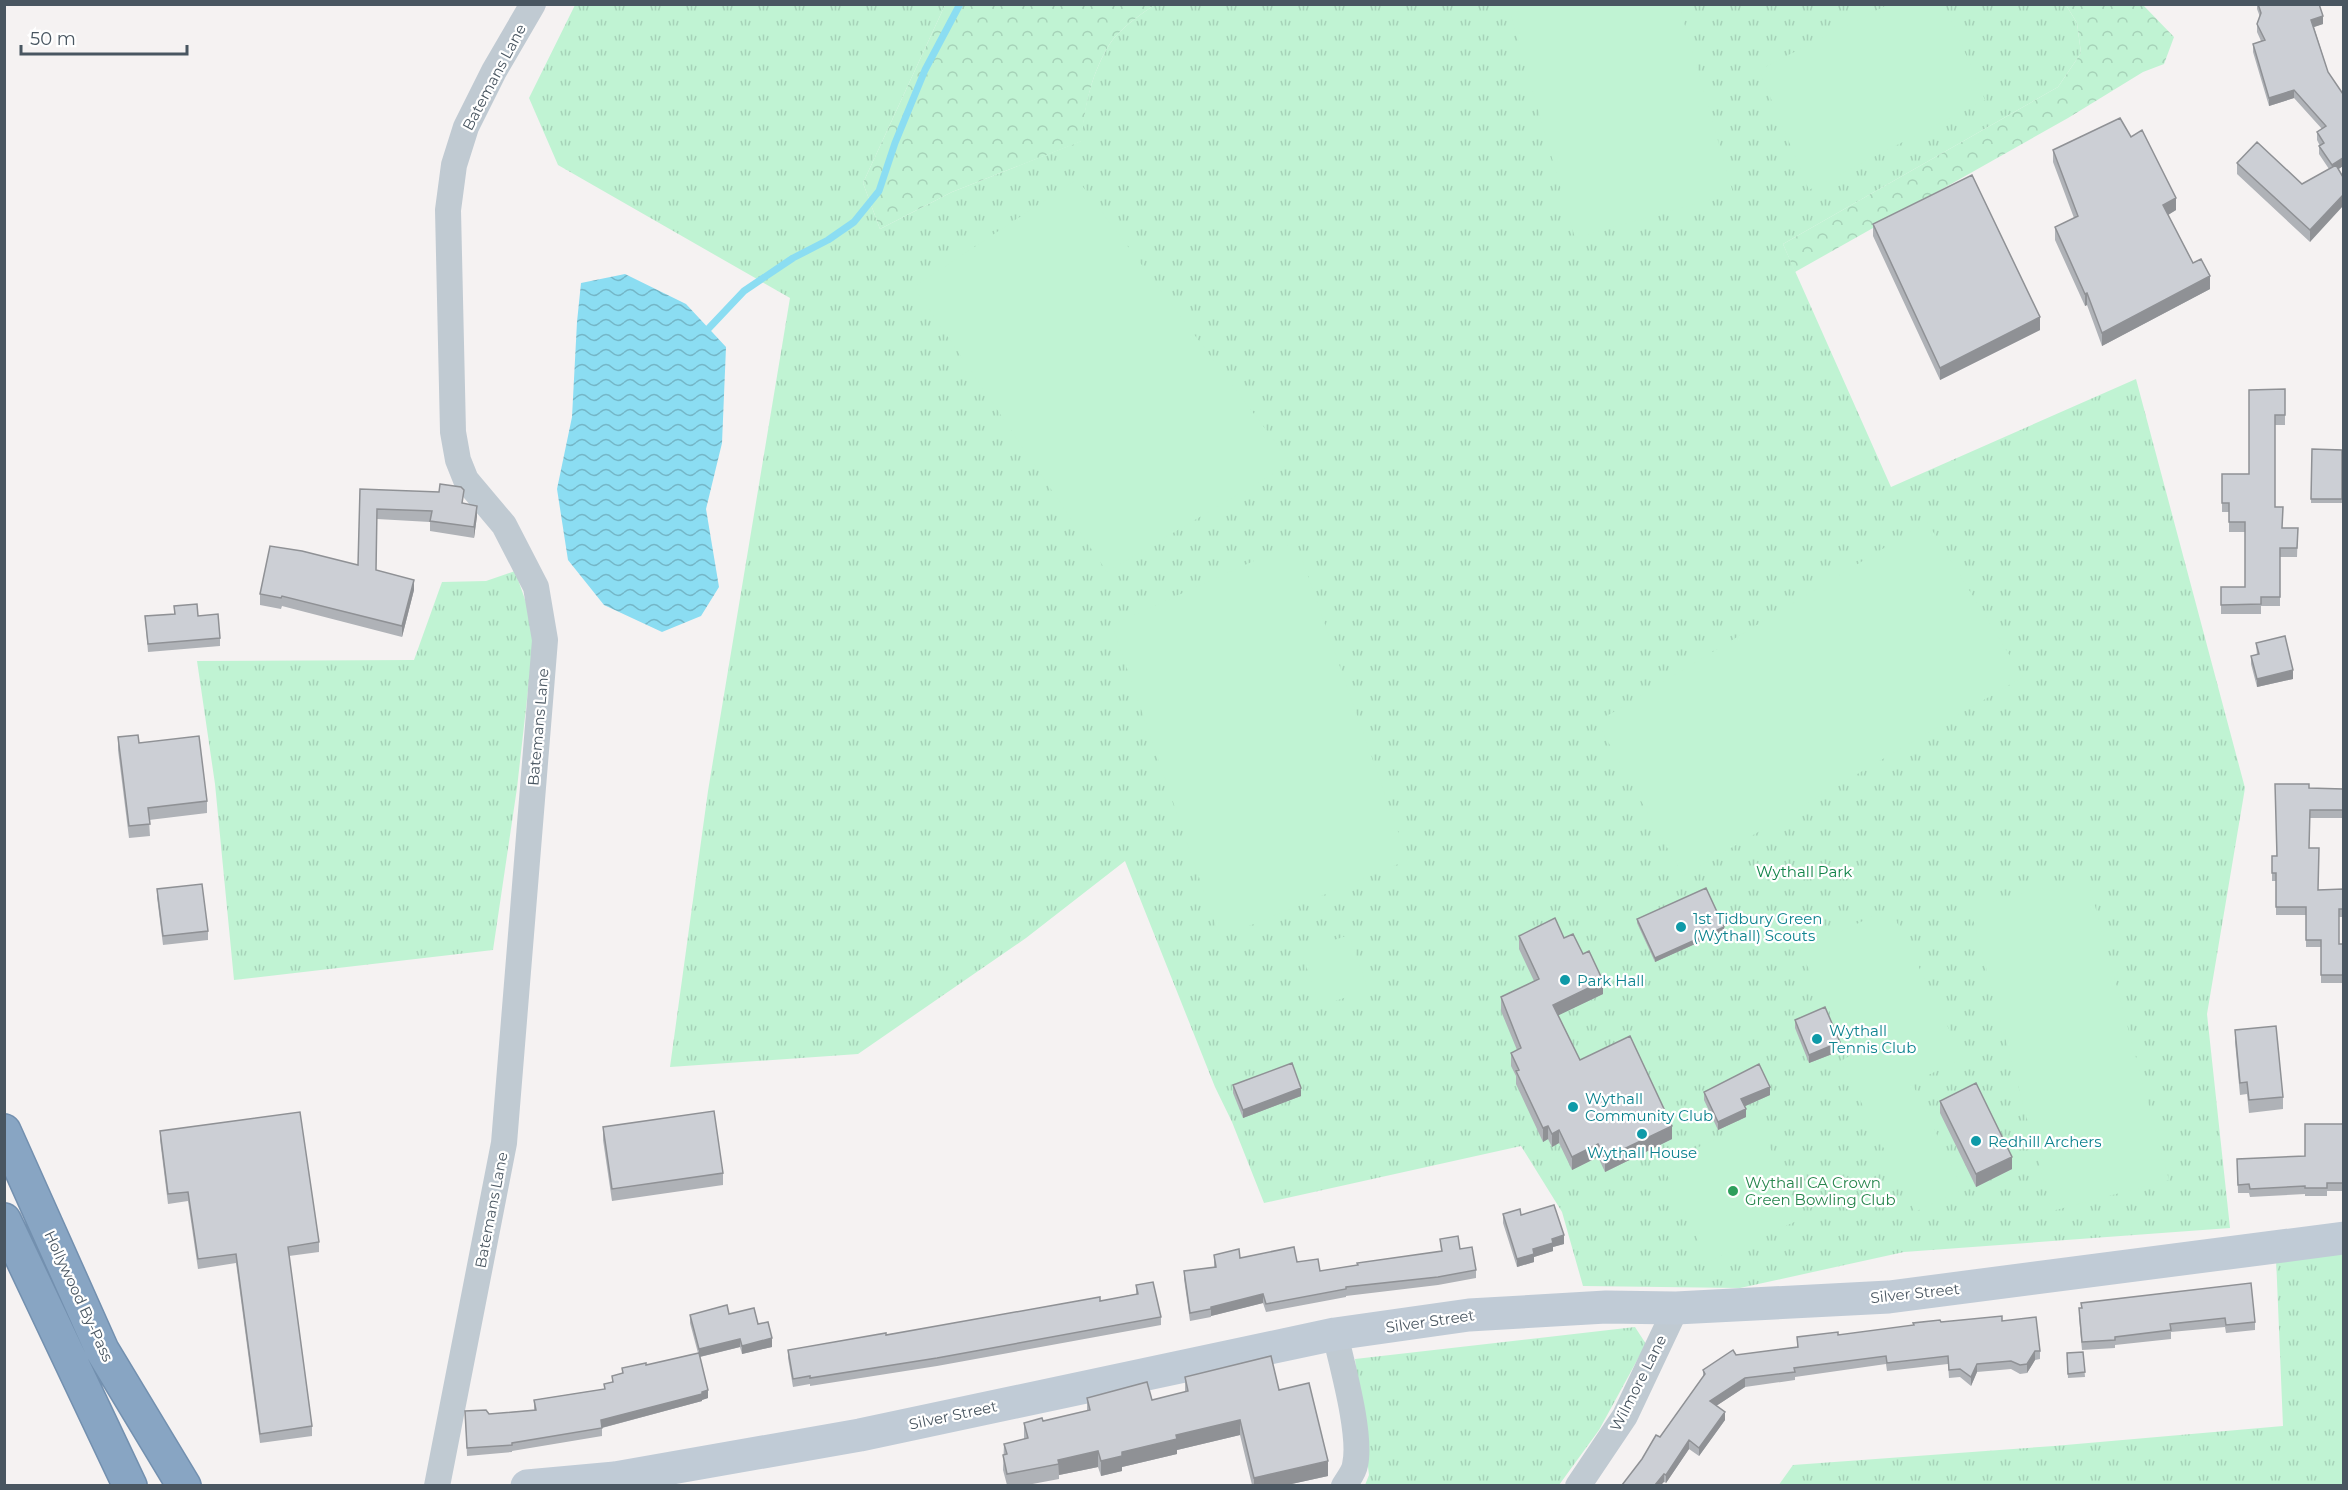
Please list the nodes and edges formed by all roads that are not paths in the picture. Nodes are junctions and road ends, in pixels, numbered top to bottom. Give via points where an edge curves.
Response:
1 (533, 4) edge
2 (4, 1131) edge
3 (4, 1220) edge
4 (2343, 1238) edge
5 (1676, 1308) junction
6 (1335, 1334) junction
7 (178, 1476) edge
8 (126, 1478) edge
9 (437, 1485) edge
10 (527, 1485) edge
11 (1344, 1485) edge
12 (1578, 1485) edge

1 - 9 street, Batemans Lane via 466,127 454,165 448,210 453,432 458,460 466,480 504,525 536,587 545,640 504,1143
2 - 7 highway, Hollywood By-Pass via 102,1350
3 - 8 highway
4 - 5 street, Silver Street via 1889,1298
5 - 6 street, Silver Street via 1606,1307 1469,1315
5 - 12 street, Wilmore Lane via 1625,1416
6 - 10 street, Silver Street via 860,1435 615,1478
6 - 11 street via 1356,1441 1355,1465

